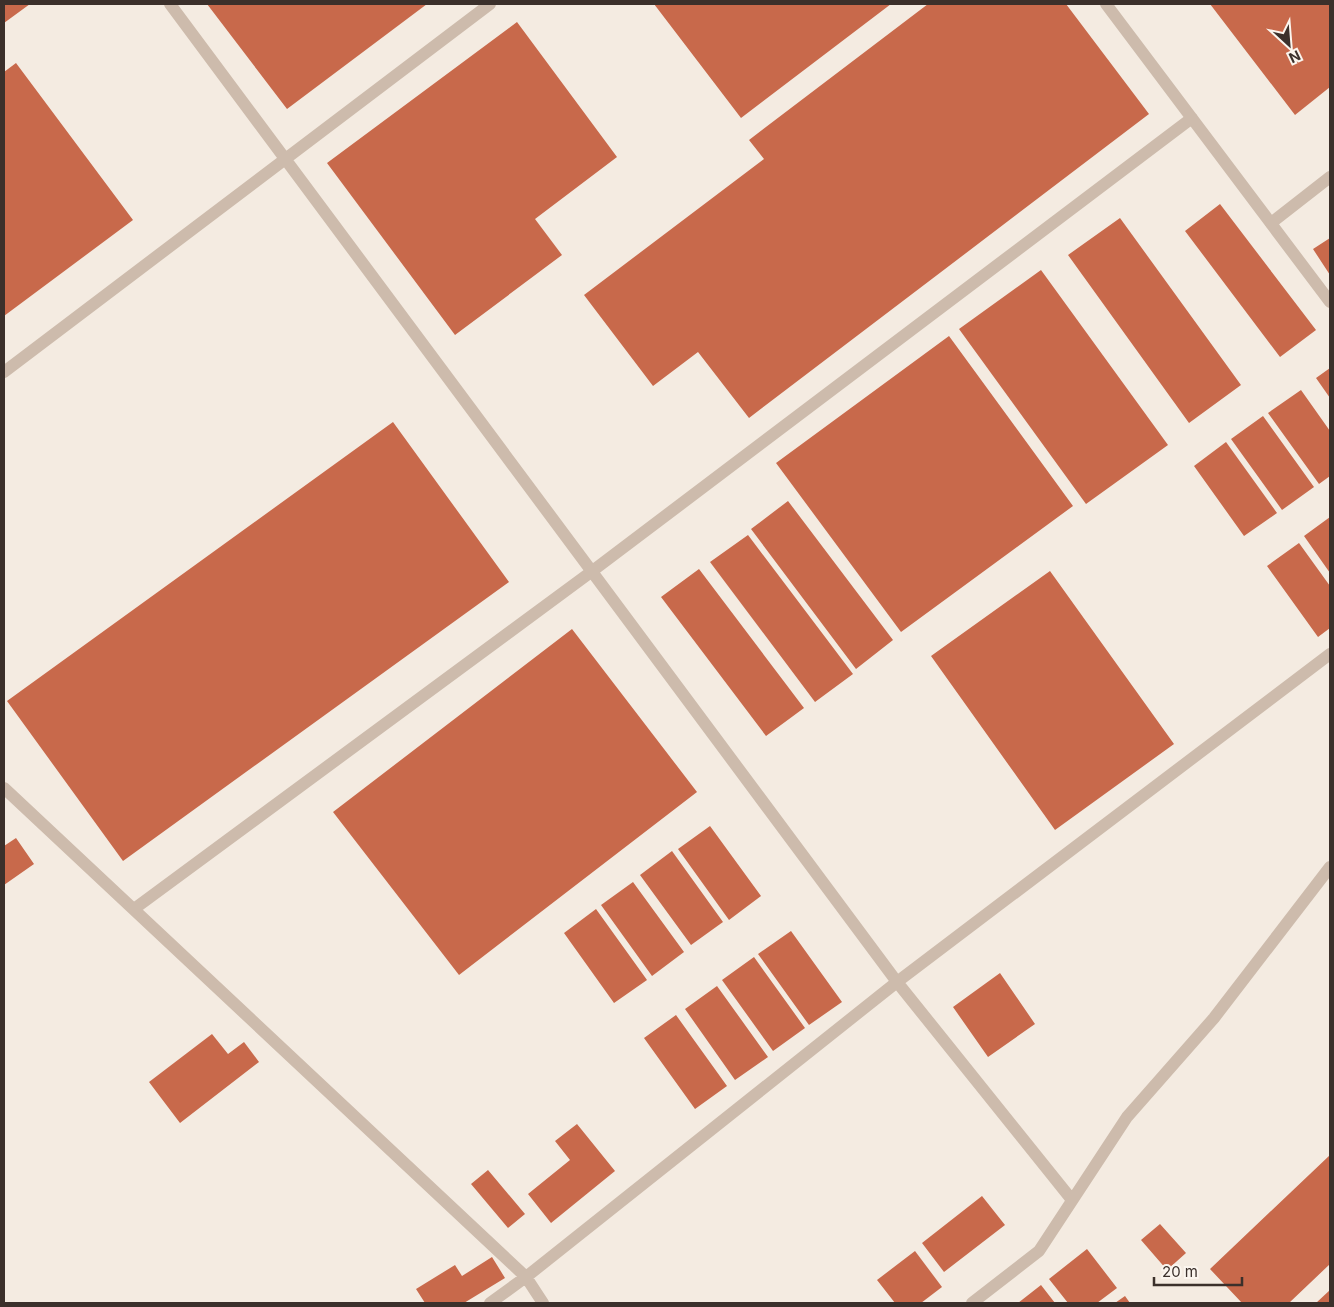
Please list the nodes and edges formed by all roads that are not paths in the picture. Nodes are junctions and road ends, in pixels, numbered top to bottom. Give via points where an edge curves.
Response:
1 (170, 4) edge
2 (490, 4) edge
3 (1106, 4) edge
4 (1192, 118) junction
5 (286, 158) junction
6 (1330, 177) edge
7 (1271, 223) junction
8 (1330, 302) edge
9 (4, 372) edge
10 (591, 572) junction
11 (1330, 654) edge
12 (4, 788) edge
13 (1330, 867) edge
14 (134, 910) junction
15 (897, 982) junction
16 (1072, 1200) junction
17 (526, 1276) junction
18 (490, 1303) edge
19 (543, 1303) edge
20 (972, 1303) edge

1 - 5 street
2 - 5 street
3 - 4 street
4 - 7 street
4 - 10 street
5 - 9 street
5 - 10 street
6 - 7 street
7 - 8 street
10 - 14 street
10 - 15 street
11 - 15 street
12 - 14 street
13 - 16 street via 1214,1018 1127,1117
14 - 17 street
15 - 16 street
15 - 17 street
16 - 20 street via 1039,1251
17 - 18 street
17 - 19 street

